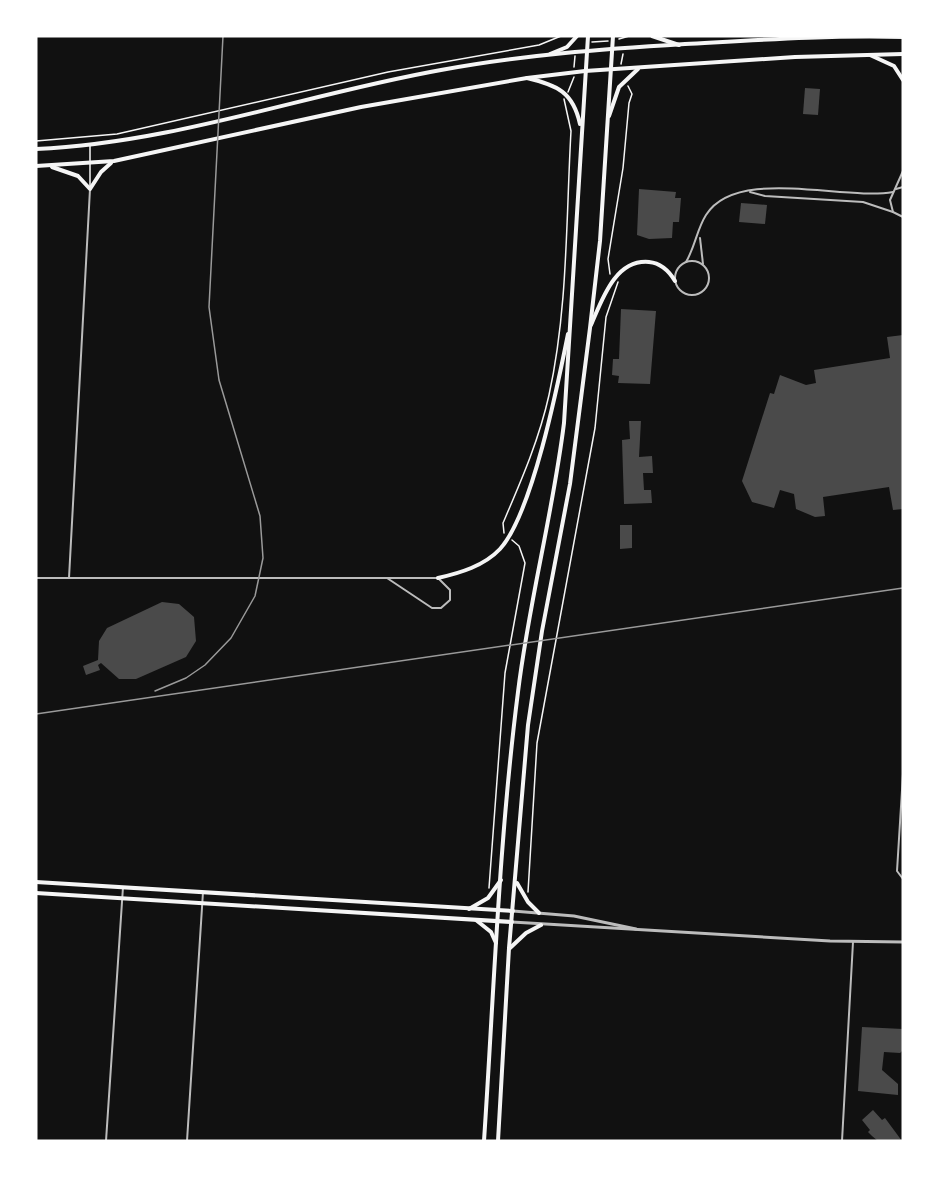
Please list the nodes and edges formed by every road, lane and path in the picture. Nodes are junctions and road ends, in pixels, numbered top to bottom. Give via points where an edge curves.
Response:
1 (561, 36) edge
2 (577, 36) edge
3 (588, 36) edge
4 (629, 36) edge
5 (652, 36) edge
6 (871, 36) edge
7 (903, 37) edge
8 (612, 38) edge
9 (587, 43) junction
10 (679, 45) junction
11 (612, 49) junction
12 (586, 51) junction
13 (550, 54) junction
14 (866, 54) junction
15 (903, 54) edge
16 (611, 69) junction
17 (638, 69) junction
18 (585, 71) junction
19 (527, 78) junction
20 (903, 80) edge
21 (627, 85) dead end
22 (607, 123) junction
23 (582, 130) junction
24 (36, 141) edge
25 (90, 146) junction
26 (36, 148) edge
27 (114, 161) junction
28 (91, 164) junction
29 (36, 166) edge
30 (48, 166) junction
31 (903, 171) edge
32 (903, 187) edge
33 (90, 189) junction
34 (747, 191) junction
35 (895, 191) junction
36 (893, 212) junction
37 (903, 217) edge
38 (699, 235) junction
39 (686, 262) junction
40 (703, 264) junction
41 (614, 279) junction
42 (675, 281) junction
43 (571, 316) junction
44 (590, 328) junction
45 (36, 578) edge
46 (69, 578) junction
47 (387, 578) junction
48 (438, 578) junction
49 (903, 774) edge
50 (502, 879) junction
51 (903, 879) edge
52 (36, 882) edge
53 (517, 882) junction
54 (123, 887) junction
55 (203, 892) junction
56 (36, 893) edge
57 (120, 898) junction
58 (528, 902) junction
59 (202, 904) junction
60 (469, 909) junction
61 (500, 910) junction
62 (513, 911) junction
63 (539, 914) junction
64 (476, 920) junction
65 (499, 921) junction
66 (512, 922) junction
67 (541, 925) junction
68 (649, 931) junction
69 (853, 942) junction
70 (903, 942) edge
71 (497, 947) junction
72 (509, 948) junction
73 (36, 959) edge
74 (36, 988) edge
75 (106, 1141) edge
76 (187, 1141) edge
77 (484, 1141) edge
78 (498, 1141) edge
79 (842, 1141) edge

1 - 24 path via 539,45 388,72 125,133
2 - 13 main road via 567,47
3 - 9 main road
4 - 8 path
5 - 10 main road
6 - 7 main road
6 - 10 main road
8 - 9 path
8 - 11 main road
9 - 12 main road
10 - 11 main road
11 - 12 main road
11 - 16 main road
12 - 13 main road
12 - 18 main road
13 - 25 main road via 441,70
14 - 15 main road
14 - 17 main road
14 - 20 main road via 894,66
16 - 17 main road
16 - 18 main road
16 - 22 main road
17 - 22 main road via 619,87
18 - 19 main road
18 - 23 main road
19 - 23 main road via 549,83 567,94 578,112
19 - 27 main road via 361,107
21 - 41 path via 632,94 608,259 608,270
22 - 44 main road
23 - 43 main road
25 - 26 main road
25 - 28 street
27 - 28 main road
27 - 33 main road via 105,166
28 - 30 main road
28 - 33 street
29 - 30 main road
30 - 33 main road via 78,176
31 - 35 street
32 - 35 street
33 - 46 street
34 - 35 street via 765,188 878,195
34 - 36 street via 765,196 863,202
34 - 38 street via 717,202 706,215
35 - 36 street via 890,200
36 - 37 street
38 - 39 street
38 - 40 street
39 - 40 street
39 - 42 street via 678,269
40 - 42 street via 709,278 701,293 684,293
41 - 42 main road via 628,266 653,262
41 - 44 main road
41 - 58 path via 618,283 606,317 600,394 580,515 537,743
43 - 48 main road via 527,494 509,537 487,560
43 - 50 main road via 557,478 518,692
44 - 53 main road via 570,484 532,690
45 - 46 street
46 - 47 street
47 - 48 street
47 - 48 street via 437,609 445,606 451,595
49 - 51 street via 897,871
50 - 60 main road via 488,898
50 - 61 main road
52 - 54 main road
53 - 58 main road
53 - 62 main road
54 - 55 main road
54 - 57 street
55 - 59 street
55 - 60 main road
56 - 57 main road
57 - 59 main road
57 - 75 street
58 - 63 main road
59 - 64 main road
59 - 76 street
60 - 61 main road
61 - 62 main road
61 - 65 main road
62 - 63 street
62 - 66 main road
63 - 68 street via 573,916
64 - 65 main road
64 - 71 main road via 491,932
65 - 66 main road
65 - 71 main road
66 - 67 street
66 - 72 main road
67 - 68 street
67 - 72 main road
68 - 69 street
69 - 70 street
69 - 79 street
71 - 77 main road
72 - 78 main road
73 - 74 street

